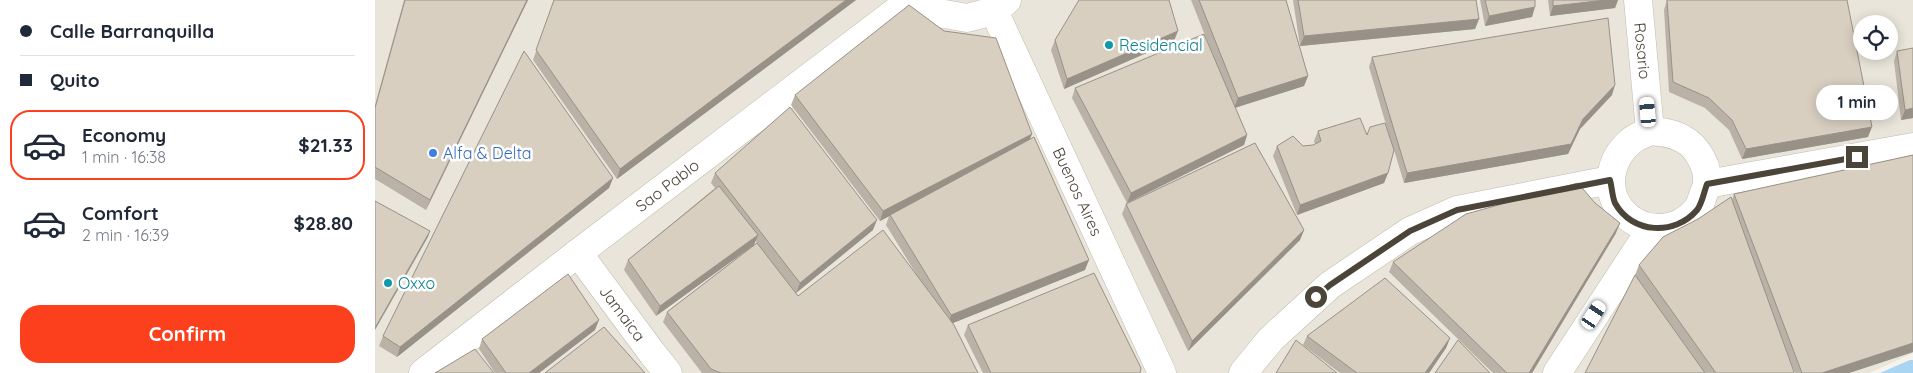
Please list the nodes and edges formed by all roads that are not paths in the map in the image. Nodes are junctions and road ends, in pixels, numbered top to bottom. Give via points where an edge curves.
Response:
1 (911, 0) edge
2 (921, 0) edge
3 (1638, 0) edge
4 (1001, 5) edge
5 (1650, 131) junction
6 (1913, 147) edge
7 (1610, 180) junction
8 (1707, 184) junction
9 (1651, 229) junction
10 (578, 253) junction
11 (423, 373) edge
12 (668, 373) edge
13 (1161, 373) edge
14 (1243, 373) edge
15 (1557, 373) edge

1 - 10 street, Sao Pablo
2 - 4 street via 939,13 967,18
3 - 5 street, Rosario
4 - 13 street, Buenos Aires
5 - 7 street via 1631,141 1616,158
5 - 8 street via 1668,133 1685,140 1697,151 1705,166
6 - 8 street
7 - 9 street via 1615,202 1629,220
7 - 14 street via 1457,210 1410,231 1330,285 1271,339
8 - 9 street via 1698,209 1677,225
9 - 15 street
10 - 11 street, Sao Pablo
10 - 12 street, Jamaica

